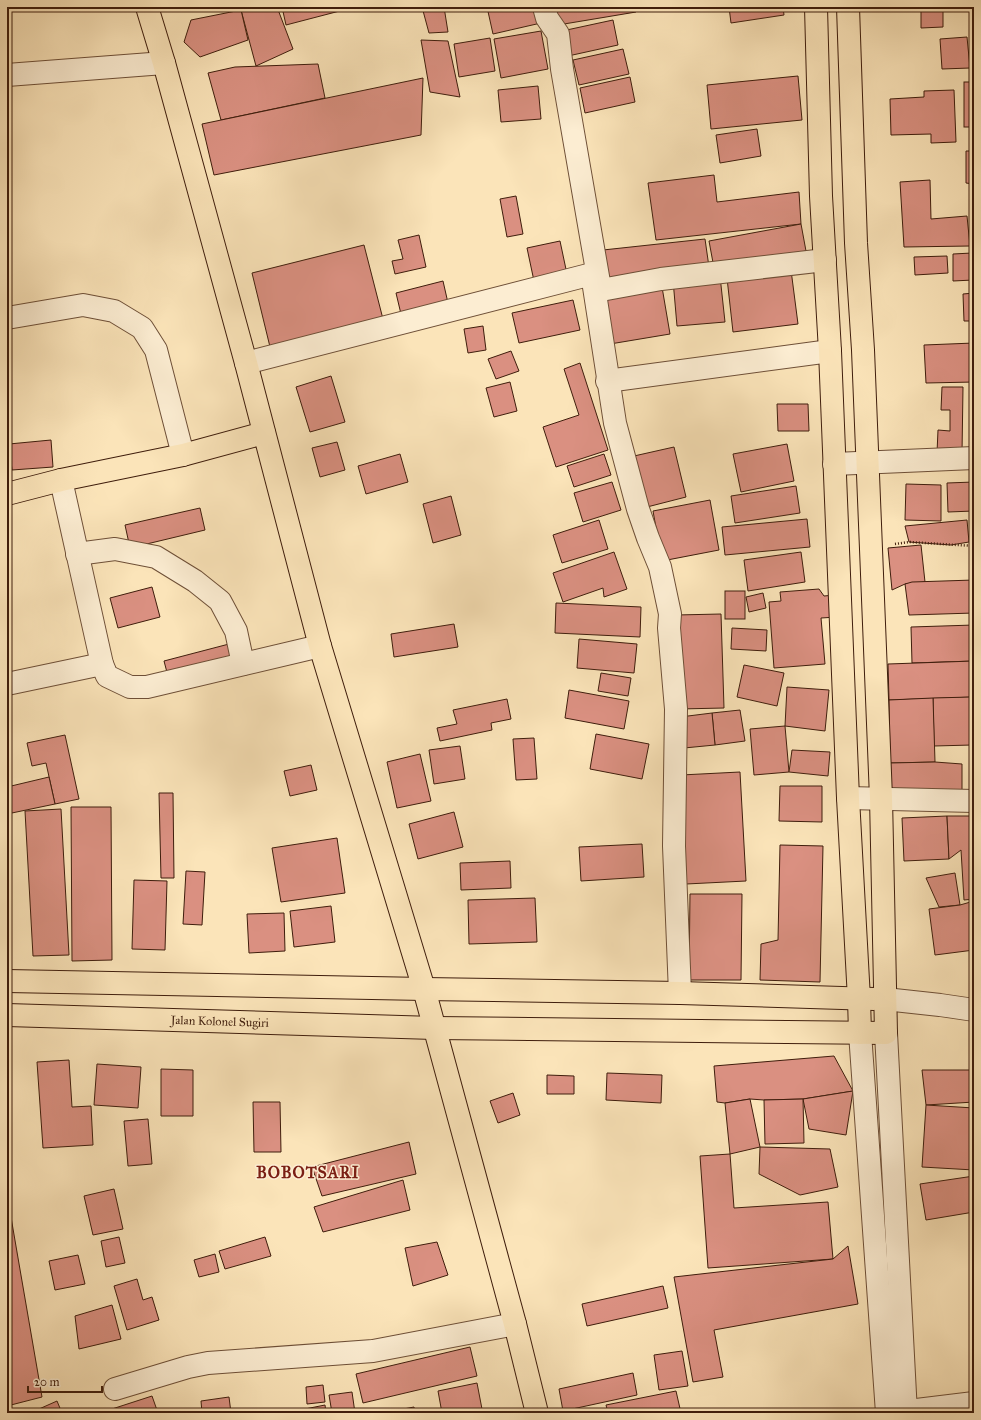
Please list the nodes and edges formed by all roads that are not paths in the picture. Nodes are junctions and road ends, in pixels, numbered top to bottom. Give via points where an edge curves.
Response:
1 (147, 7) edge
2 (544, 7) edge
3 (816, 7) edge
4 (848, 7) edge
5 (164, 63) junction
6 (7, 75) edge
7 (854, 194) junction
8 (822, 196) junction
9 (825, 260) junction
10 (596, 282) junction
11 (7, 318) edge
12 (830, 351) junction
13 (246, 363) junction
14 (607, 381) junction
15 (264, 433) junction
16 (183, 455) junction
17 (974, 458) edge
18 (834, 464) junction
19 (867, 464) junction
20 (61, 480) junction
21 (7, 494) edge
22 (77, 554) junction
23 (320, 646) junction
24 (102, 664) junction
25 (243, 664) junction
26 (7, 684) edge
27 (848, 798) junction
28 (881, 798) junction
29 (974, 801) edge
30 (7, 981) edge
31 (424, 990) junction
32 (680, 993) junction
33 (859, 999) junction
34 (885, 999) junction
35 (974, 1010) edge
36 (7, 1015) edge
37 (434, 1028) junction
38 (860, 1033) junction
39 (886, 1033) junction
40 (515, 1324) junction
41 (115, 1389) dead end
42 (974, 1403) edge
43 (537, 1413) edge
44 (897, 1413) edge

1 - 5 main road
2 - 10 street via 547,18 558,34
3 - 8 main road
4 - 7 main road
5 - 6 street
5 - 13 main road
7 - 8 main road
7 - 19 main road
8 - 9 main road
9 - 10 street via 661,279
9 - 12 main road
10 - 13 street
10 - 14 street
11 - 16 street via 83,305 114,311 142,328 156,350
12 - 14 street
12 - 18 main road
13 - 15 main road
14 - 32 street via 615,423 638,509 660,567 670,614 676,709 674,846
15 - 16 main road
15 - 23 main road
16 - 20 main road
17 - 19 street
18 - 19 street
18 - 27 main road
19 - 28 main road
20 - 21 main road
20 - 22 street
22 - 24 street
22 - 25 street via 115,549 156,557 195,581 220,601 236,631
23 - 25 street
23 - 31 main road
24 - 25 street via 107,676 130,687 147,687
24 - 26 street
27 - 28 street
27 - 33 main road
28 - 29 street
28 - 34 main road
30 - 31 main road
31 - 32 main road
31 - 37 main road
32 - 33 main road
33 - 34 main road
33 - 38 main road
34 - 35 street
34 - 39 main road
36 - 37 main road, Jalan Kolonel Sugiri
37 - 38 main road, Jalan Kolonel Sugiri
37 - 40 main road
38 - 39 main road, Jalan Kolonel Sugiri
38 - 44 street
39 - 44 street
40 - 41 street via 373,1351 208,1363
40 - 43 main road
42 - 44 street

